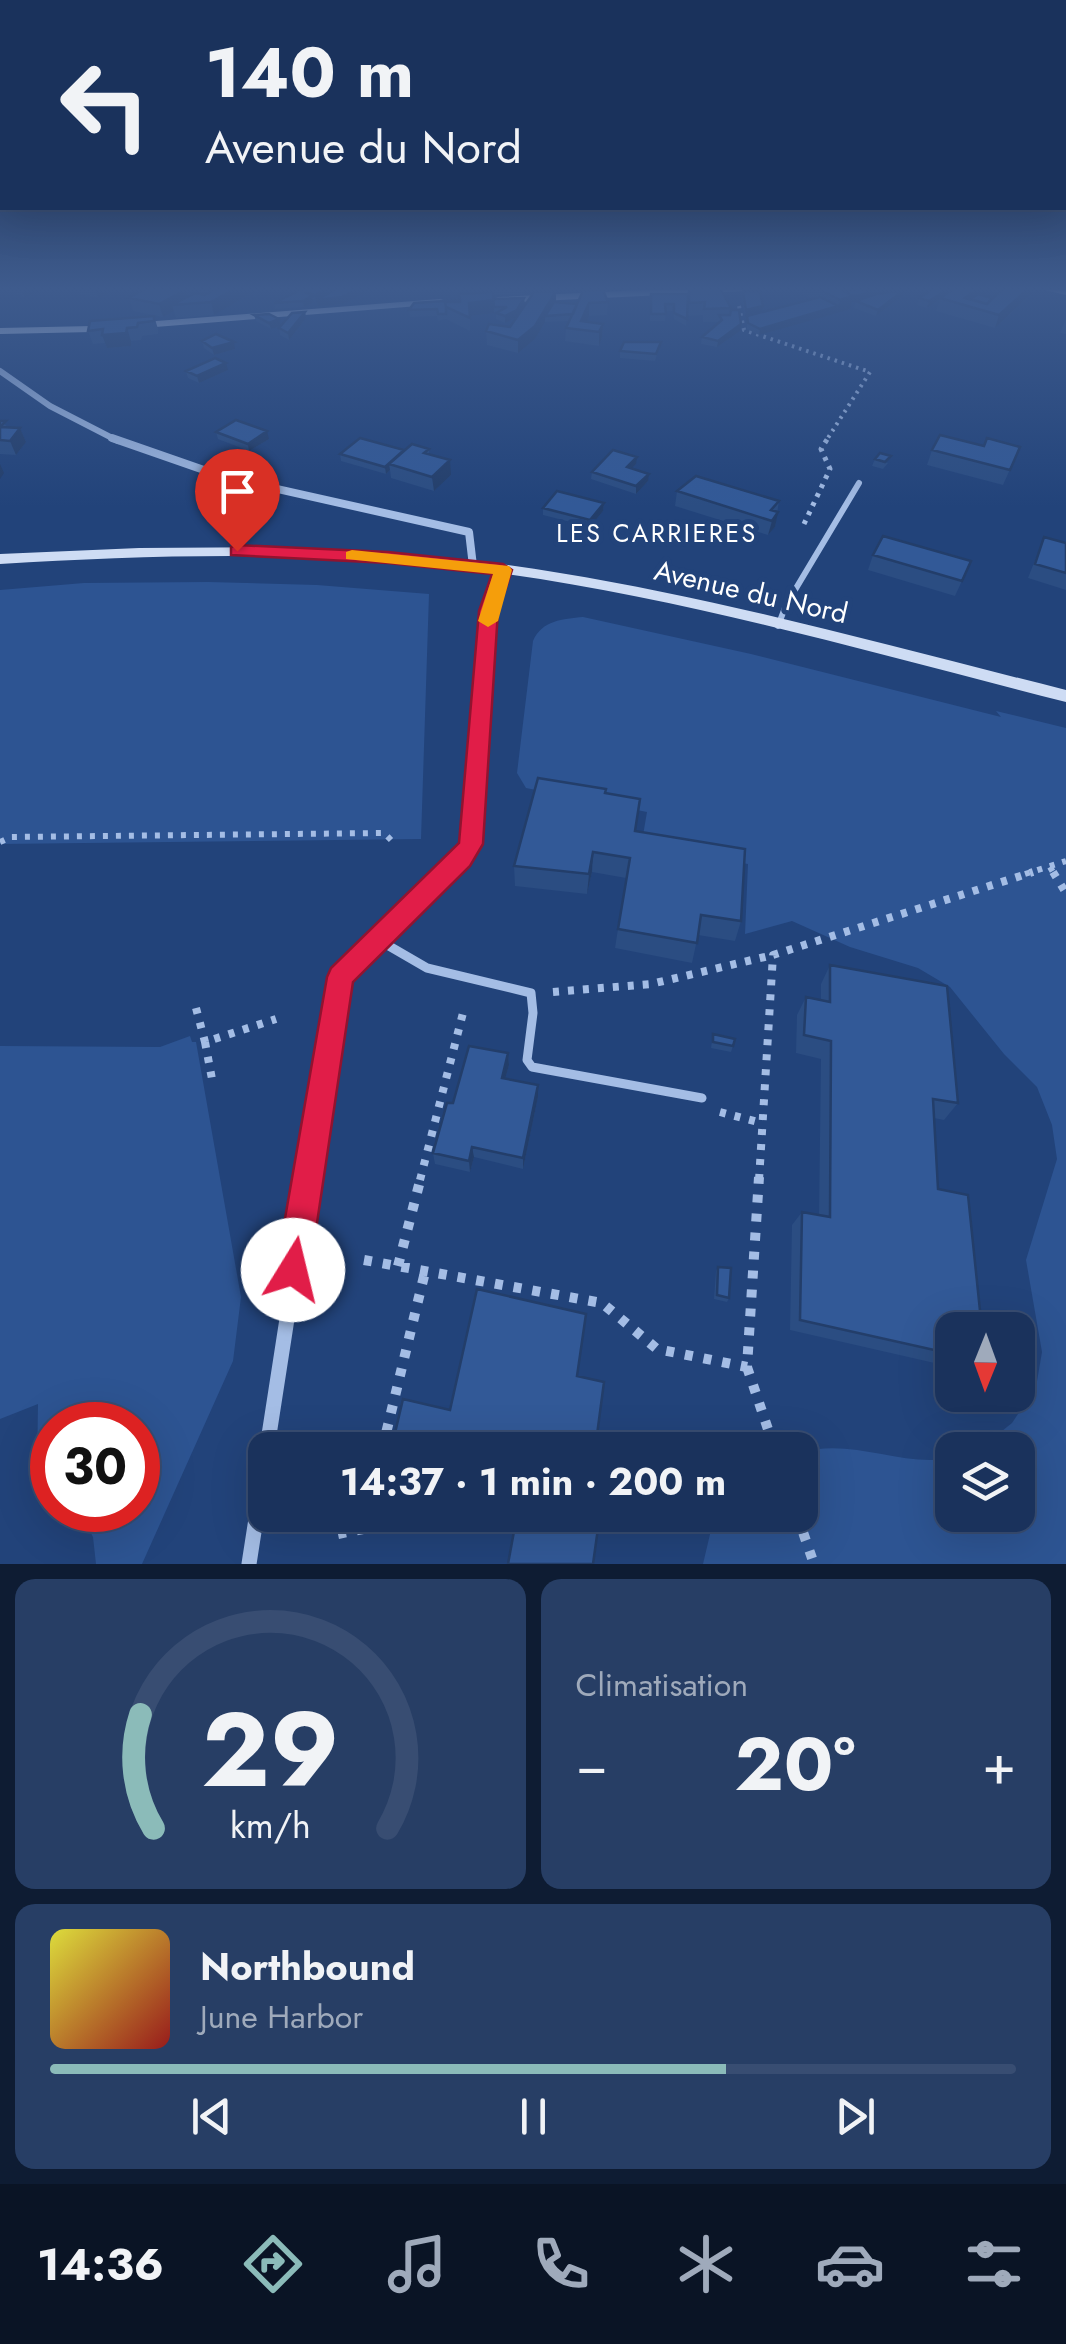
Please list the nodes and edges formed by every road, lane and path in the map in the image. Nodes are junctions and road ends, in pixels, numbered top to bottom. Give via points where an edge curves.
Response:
1 (837, 361) edge
2 (0, 371) edge
3 (860, 483) dead end
4 (799, 535) dead end
5 (0, 559) edge
6 (473, 566) junction
7 (503, 570) junction
8 (778, 626) junction
9 (1066, 696) edge
10 (0, 842) edge
11 (394, 843) dead end
12 (1066, 861) edge
13 (1050, 867) junction
14 (1066, 894) edge
15 (378, 940) junction
16 (773, 954) junction
17 (531, 994) junction
18 (196, 1008) dead end
19 (464, 1009) dead end
20 (276, 1019) dead end
21 (205, 1042) junction
22 (212, 1080) dead end
23 (702, 1098) joint
24 (762, 1123) junction
25 (364, 1260) dead end
26 (398, 1266) junction
27 (425, 1272) junction
28 (747, 1367) junction
29 (386, 1432) edge
30 (769, 1432) edge
31 (348, 1532) edge
32 (803, 1532) edge
33 (338, 1534) dead end
34 (250, 1564) edge
35 (814, 1564) edge

1 - 4 path via 870,372 821,449 830,469
2 - 6 street via 62,414 192,468 470,532
3 - 8 lane
5 - 6 street, Avenue du Nord via 237,551
6 - 7 street, Avenue du Nord
7 - 8 street, Avenue du Nord
7 - 15 street via 489,611 470,844
8 - 9 street, Avenue du Nord
10 - 11 path via 384,833
12 - 13 path
13 - 14 path
13 - 16 path
15 - 17 lane via 426,968
15 - 34 street via 343,972 338,986
16 - 17 path via 650,984
16 - 24 path
17 - 23 lane via 532,1068
18 - 21 path
19 - 26 path
20 - 21 path
21 - 22 path
23 - 24 path via 713,1110
24 - 28 path
25 - 26 path
26 - 27 path
27 - 28 path via 602,1302 657,1349
27 - 29 path
28 - 30 path
31 - 33 path
32 - 35 path

